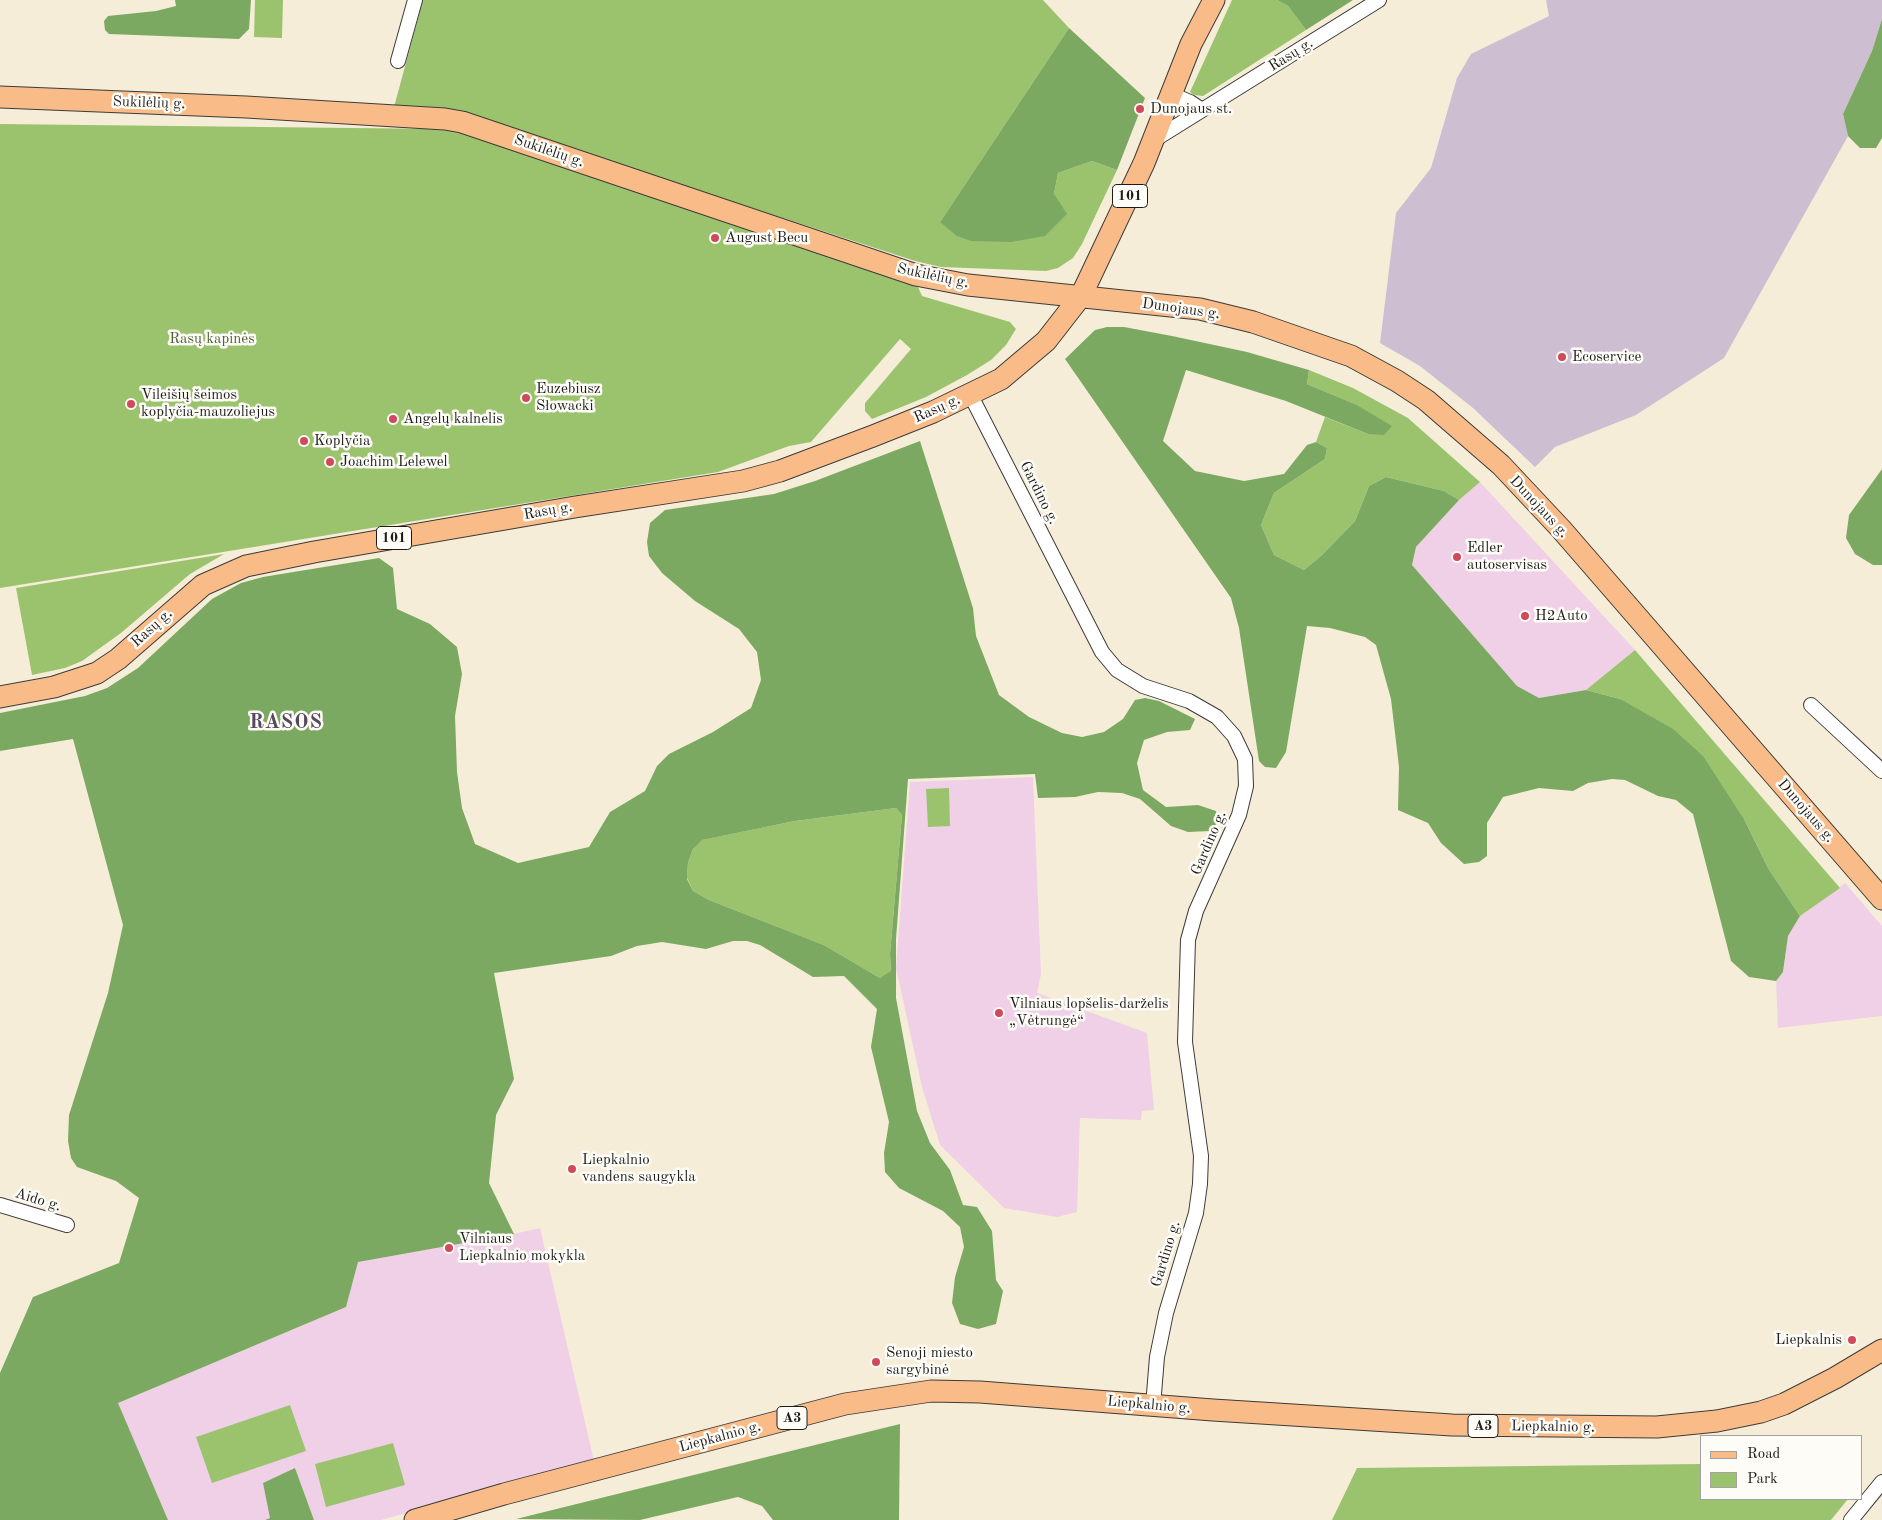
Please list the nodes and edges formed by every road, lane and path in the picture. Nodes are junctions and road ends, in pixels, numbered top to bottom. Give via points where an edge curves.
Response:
1 (415, 0) edge
2 (1214, 0) edge
3 (1379, 0) edge
4 (398, 61) dead end
5 (1171, 94) junction
6 (0, 97) edge
7 (1202, 110) junction
8 (1154, 140) junction
9 (1081, 296) junction
10 (970, 394) junction
11 (0, 697) edge
12 (1812, 705) dead end
13 (1882, 771) edge
14 (1882, 899) edge
15 (0, 1205) edge
16 (66, 1225) dead end
17 (1882, 1350) edge
18 (1153, 1406) junction
19 (1882, 1482) edge
20 (415, 1520) edge
21 (1851, 1520) edge

1 - 4 street
2 - 5 main road, 101 via 1191,44
3 - 7 street, Rasų g.
5 - 7 street
5 - 8 main road, 101
6 - 9 main road, Sukilėlių g. via 246,107 462,122 916,275 968,285
7 - 8 street, Rasų g.
8 - 9 main road, 101
9 - 10 main road, Rasų g. / 101 via 1031,354 1001,379
9 - 14 main road, Dunojaus g. via 1200,309 1253,322 1351,356 1426,400 1501,465 1534,499
10 - 11 main road, Rasų g. / 101 via 873,436 744,481 566,508 246,566 203,586 118,659 97,673 54,687
10 - 18 street, Gardino g. via 1102,652 1117,670 1142,686 1189,701 1217,717 1234,736 1245,759 1246,786 1239,815 1196,911 1188,940 1185,1042 1201,1156 1200,1184 1196,1212 1166,1312
12 - 13 street
15 - 16 street, Aido g.
17 - 18 main road, Liepkalnio g. / A3 via 1818,1387 1762,1412 1717,1422 1657,1427 1452,1425
18 - 20 main road, Liepkalnio g. / A3 via 980,1392 931,1391 890,1396 836,1407
19 - 21 street

